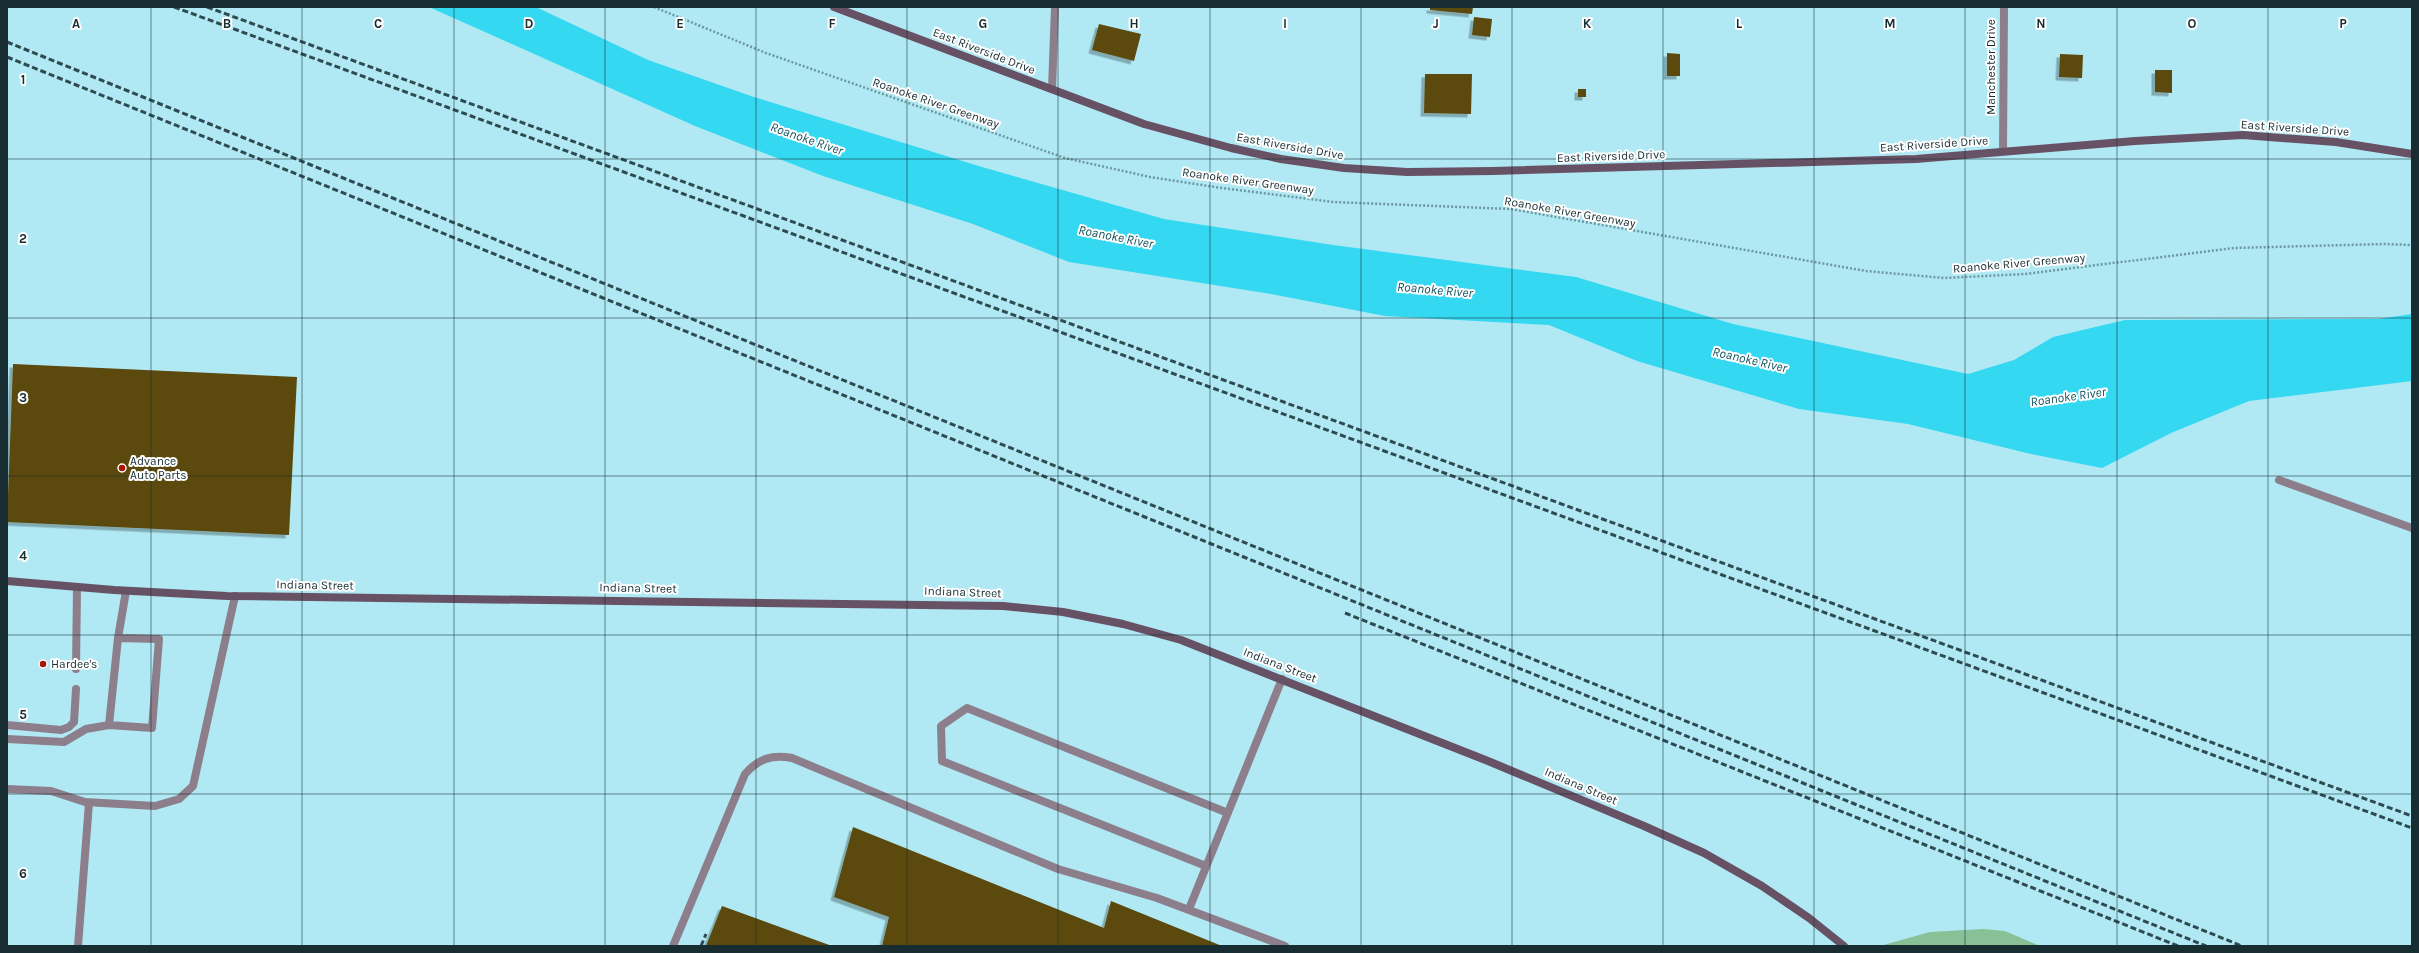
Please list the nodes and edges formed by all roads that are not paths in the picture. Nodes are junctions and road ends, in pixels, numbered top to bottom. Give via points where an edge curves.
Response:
1 (834, 7) edge
2 (1055, 7) edge
3 (2004, 7) edge
4 (1052, 89) junction
5 (2003, 151) junction
6 (2412, 154) edge
7 (2279, 480) dead end
8 (2412, 528) edge
9 (7, 580) edge
10 (77, 587) junction
11 (126, 591) junction
12 (235, 596) junction
13 (118, 638) junction
14 (76, 669) dead end
15 (1282, 679) junction
16 (76, 689) dead end
17 (7, 725) edge
18 (109, 725) junction
19 (7, 739) edge
20 (7, 789) edge
21 (87, 803) junction
22 (1228, 813) junction
23 (1206, 866) junction
24 (1189, 910) junction
25 (78, 946) edge
26 (673, 946) edge
27 (1285, 946) edge
28 (1844, 946) edge

1 - 4 street, East Riverside Drive
2 - 4 street
3 - 5 street, Manchester Drive
4 - 5 street, East Riverside Drive via 1144,124 1231,148 1281,159 1344,168 1407,172 1501,171 1916,159
5 - 6 street, East Riverside Drive via 2243,135 2336,142
7 - 8 street
9 - 10 street, Indiana Street
10 - 11 street, Indiana Street
10 - 14 street
11 - 12 street, Indiana Street
11 - 13 street
12 - 15 street, Indiana Street via 1003,606 1063,612 1123,624 1181,640
12 - 21 street via 193,786 179,799 155,806
13 - 18 street
13 - 18 street via 159,639 152,728
15 - 22 street
15 - 28 street, Indiana Street via 1495,764 1704,854 1762,886
16 - 17 street via 74,722 69,727 61,730
18 - 19 street via 86,729 64,742
20 - 21 street via 51,790
21 - 25 street
22 - 23 street
22 - 23 street via 967,708 941,726 942,761
23 - 24 street
24 - 26 street via 1158,898 1058,869 792,758 781,756 767,757 754,764 745,774
24 - 27 street

